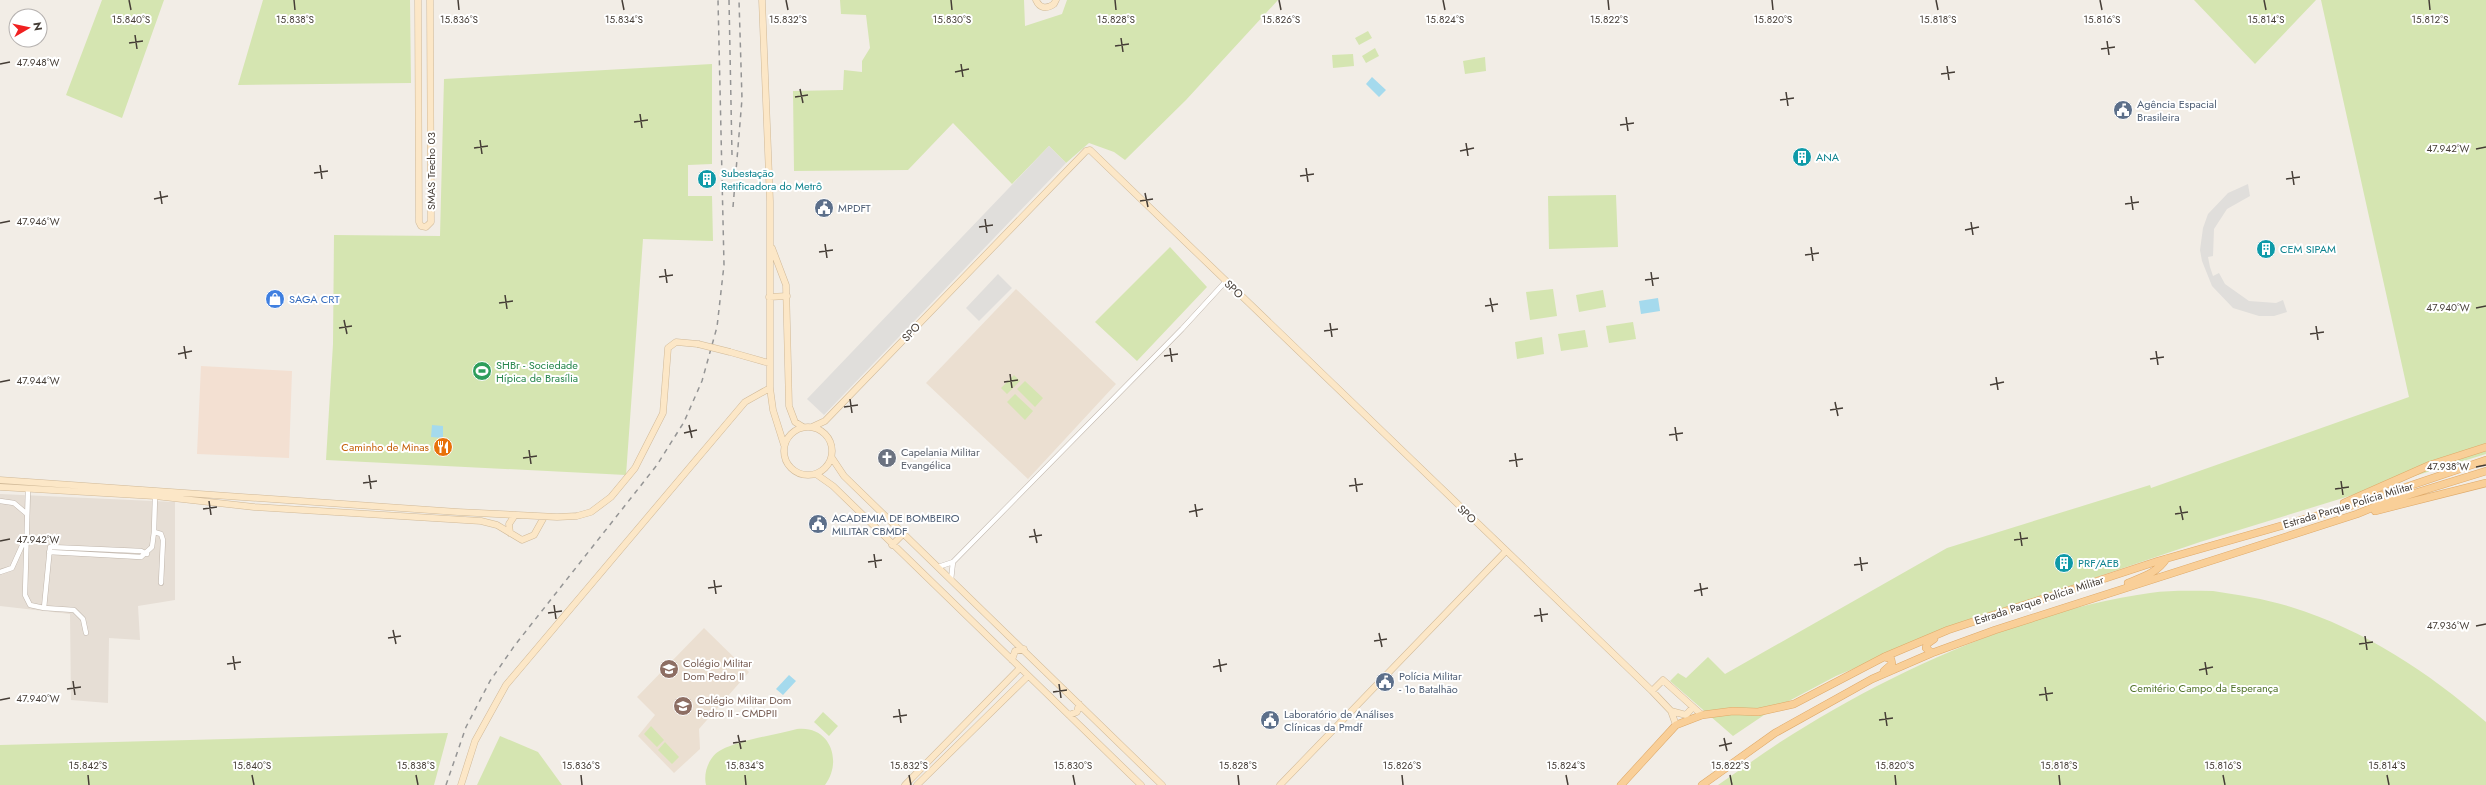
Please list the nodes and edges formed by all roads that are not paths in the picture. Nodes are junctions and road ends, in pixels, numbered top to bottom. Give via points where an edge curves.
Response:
1 (418, 0) edge
2 (430, 0) edge
3 (762, 0) edge
4 (1036, 0) edge
5 (1056, 0) edge
6 (771, 245) junction
7 (1226, 280) junction
8 (787, 296) junction
9 (769, 297) junction
10 (769, 363) junction
11 (770, 388) junction
12 (825, 421) junction
13 (804, 427) junction
14 (812, 427) junction
15 (824, 432) junction
16 (784, 445) junction
17 (2486, 447) edge
18 (832, 458) junction
19 (2486, 460) edge
20 (2486, 471) edge
21 (816, 474) junction
22 (0, 480) edge
23 (2486, 483) edge
24 (0, 487) edge
25 (28, 489) junction
26 (155, 496) junction
27 (0, 501) edge
28 (27, 514) junction
29 (2357, 514) junction
30 (515, 515) junction
31 (529, 516) junction
32 (544, 517) junction
33 (2310, 517) junction
34 (538, 529) junction
35 (154, 532) junction
36 (510, 533) junction
37 (904, 534) junction
38 (26, 535) junction
39 (892, 546) junction
40 (1506, 551) junction
41 (2166, 560) junction
42 (954, 562) junction
43 (938, 567) junction
44 (0, 572) edge
45 (951, 580) junction
46 (161, 583) dead end
47 (2099, 597) junction
48 (44, 608) junction
49 (1948, 630) junction
50 (86, 633) dead end
51 (1024, 649) junction
52 (1932, 653) junction
53 (1884, 657) junction
54 (1012, 660) junction
55 (1020, 668) junction
56 (1028, 676) junction
57 (1872, 679) junction
58 (1652, 691) junction
59 (988, 700) junction
60 (1079, 704) junction
61 (998, 705) junction
62 (1693, 708) junction
63 (1671, 711) junction
64 (1069, 714) junction
65 (1702, 715) junction
66 (1676, 725) junction
67 (945, 744) junction
68 (951, 751) junction
69 (461, 785) edge
70 (905, 785) edge
71 (917, 785) edge
72 (1141, 785) edge
73 (1162, 785) edge
74 (1280, 785) edge
75 (1621, 785) edge
76 (1702, 785) edge

1 - 2 street, SMAS Trecho 03 via 419,222 423,227 431,222
3 - 6 street
4 - 5 street via 1040,6 1046,8
6 - 8 street via 785,279
6 - 9 street
7 - 12 street, SPO via 1120,180 1094,151 1086,151
7 - 40 street, SPO
7 - 42 street via 1177,335
8 - 9 street
8 - 13 street via 789,406 795,422
9 - 10 street
10 - 11 street
10 - 32 street, bridge via 698,344 676,342 668,348 663,413 635,468 623,485 591,512 567,518
11 - 16 street via 773,410
11 - 69 street via 745,402 506,685 475,741
12 - 14 street, SPO
12 - 15 street
13 - 14 street
13 - 16 street via 791,433
14 - 15 street
15 - 18 street via 832,444
16 - 21 street via 785,458 792,470 804,475
17 - 33 main road via 2430,465
18 - 21 street via 823,471
18 - 37 street via 844,476
19 - 33 main road, Estrada Parque Polícia Militar
20 - 29 main road, Estrada Parque Polícia Militar via 2386,502
21 - 39 street via 833,486
22 - 30 street
23 - 29 main road
24 - 25 street
25 - 26 street
25 - 28 street
26 - 35 street
26 - 36 street via 254,507 481,521 497,525
27 - 28 street via 14,503
28 - 38 street
29 - 47 main road, Estrada Parque Polícia Militar
30 - 31 street
30 - 36 street via 509,524
31 - 32 street
31 - 34 street via 534,519
32 - 34 street
33 - 41 main road, Estrada Parque Polícia Militar
34 - 36 street via 528,540 518,539
35 - 46 street via 161,534 164,540
35 - 48 street via 152,547 147,554 141,551 52,546 49,552
37 - 39 street
37 - 43 street
38 - 44 street via 12,568
38 - 48 street via 26,600 30,605
39 - 54 street
40 - 58 street, SPO
40 - 74 street
41 - 47 main road via 2153,572
41 - 49 main road, Estrada Parque Polícia Militar
42 - 43 street
42 - 45 street
43 - 45 street
45 - 51 street
47 - 52 main road, Estrada Parque Polícia Militar
48 - 50 street via 74,610 82,616
49 - 52 main road via 1927,644 1927,649
49 - 53 main road, Estrada Parque Polícia Militar
51 - 54 street via 1015,651
51 - 60 street
52 - 57 main road, Estrada Parque Polícia Militar
53 - 57 main road via 1891,659 1892,664
53 - 65 main road, Estrada Parque Polícia Militar via 1794,704 1758,712 1733,711
54 - 55 street
55 - 56 street
55 - 59 street
56 - 61 street
56 - 64 street
57 - 76 main road, Estrada Parque Polícia Militar via 1762,741
58 - 62 street via 1663,680
58 - 63 street, SPO
59 - 61 street
59 - 67 street
60 - 64 street via 1077,712
60 - 73 street
61 - 68 street
62 - 63 street via 1686,715
62 - 65 street
63 - 66 street, SPO
64 - 72 street
65 - 66 main road, Estrada Parque Polícia Militar
66 - 75 main road, Estrada Parque Polícia Militar
67 - 68 street
67 - 70 street
68 - 71 street

